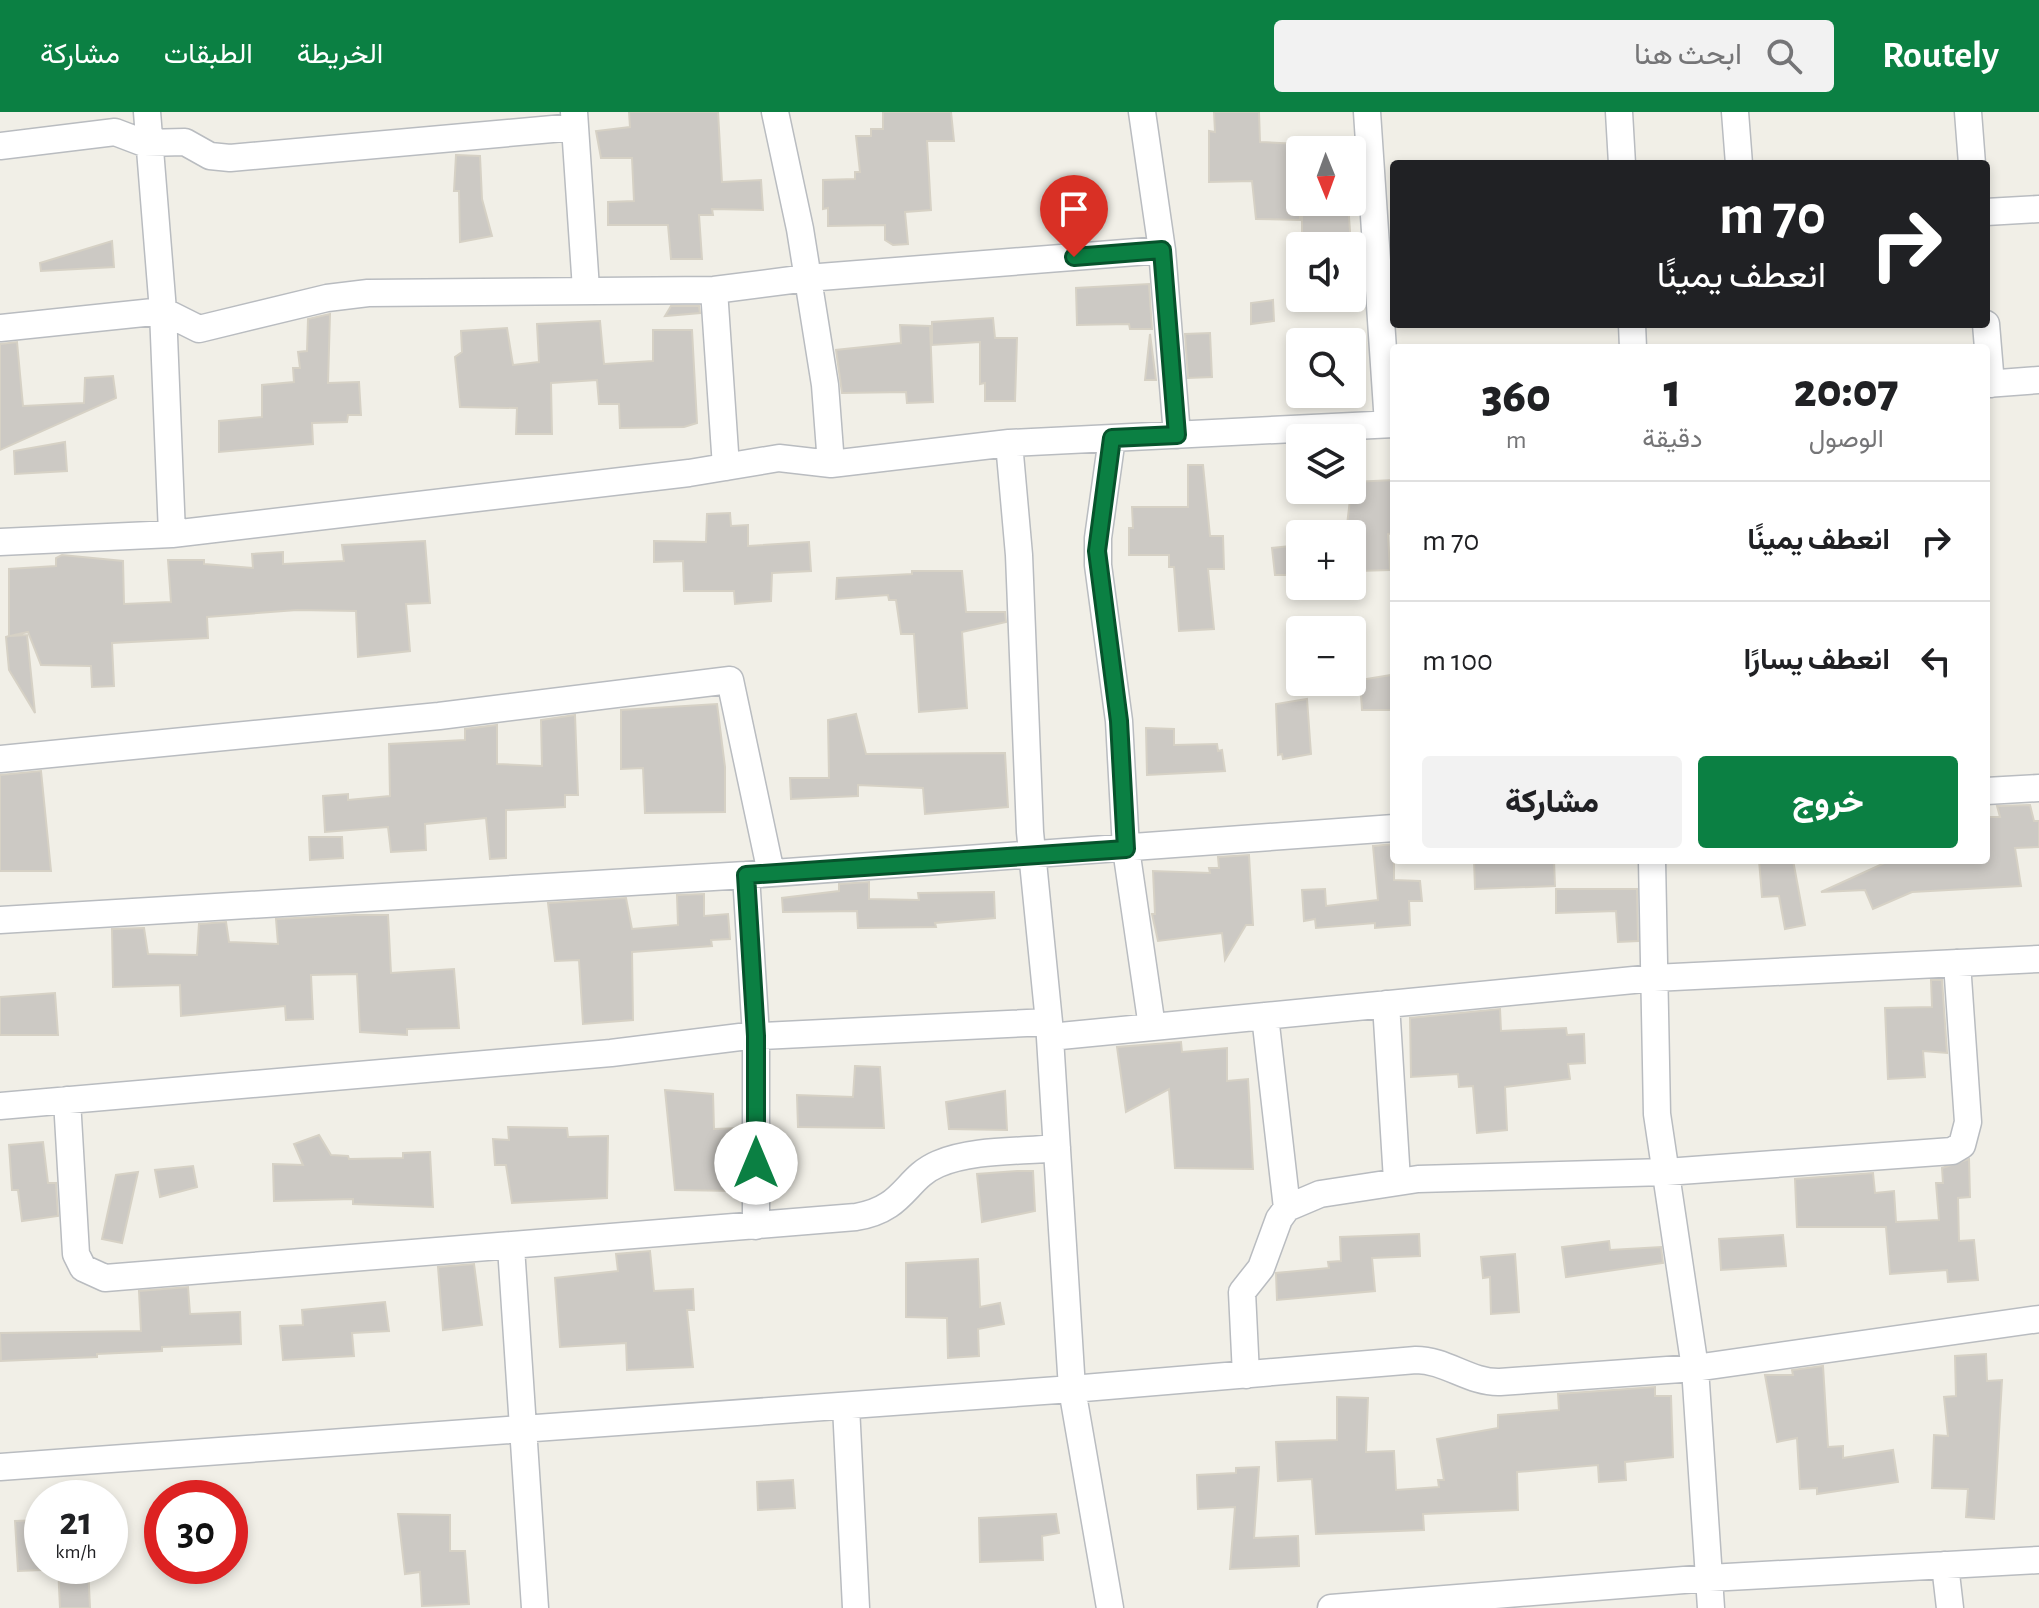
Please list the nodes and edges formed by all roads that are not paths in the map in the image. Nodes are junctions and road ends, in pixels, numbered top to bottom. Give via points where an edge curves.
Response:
1 (147, 112) edge
2 (775, 112) edge
3 (1142, 112) edge
4 (1367, 112) edge
5 (1619, 112) edge
6 (1735, 112) edge
7 (1968, 112) edge
8 (574, 120) edge
9 (149, 142) junction
10 (0, 146) edge
11 (1622, 160) edge
12 (1739, 160) edge
13 (1972, 160) edge
14 (2039, 209) edge
15 (1990, 212) edge
16 (1162, 250) junction
17 (807, 278) junction
18 (586, 289) junction
19 (714, 290) junction
20 (163, 311) junction
21 (0, 328) edge
22 (2039, 380) edge
23 (1990, 384) edge
24 (1390, 411) edge
25 (1390, 424) edge
26 (1177, 435) junction
27 (1112, 438) junction
28 (1009, 443) junction
29 (831, 464) junction
30 (726, 467) junction
31 (172, 534) junction
32 (0, 542) edge
33 (0, 759) edge
34 (2039, 788) edge
35 (1990, 791) edge
36 (1390, 828) edge
37 (1126, 849) junction
38 (1032, 856) junction
39 (1652, 864) edge
40 (759, 874) junction
41 (0, 920) edge
42 (2039, 959) edge
43 (1957, 963) junction
44 (1654, 978) junction
45 (1386, 1004) junction
46 (1265, 1016) junction
47 (1152, 1027) junction
48 (1050, 1029) junction
49 (756, 1036) junction
50 (67, 1100) junction
51 (0, 1106) edge
52 (1057, 1148) junction
53 (1666, 1172) junction
54 (1397, 1180) junction
55 (1287, 1208) junction
56 (756, 1226) junction
57 (511, 1247) junction
58 (2039, 1319) edge
59 (1695, 1368) junction
60 (1246, 1375) junction
61 (1072, 1389) junction
62 (846, 1406) junction
63 (522, 1429) junction
64 (0, 1467) edge
65 (2039, 1560) edge
66 (1945, 1565) junction
67 (1709, 1578) junction
68 (535, 1608) edge
69 (856, 1608) edge
70 (1110, 1608) edge
71 (1331, 1608) edge
72 (1711, 1608) edge
73 (1950, 1608) edge

1 - 9 street
2 - 17 street
3 - 16 street
4 - 24 street
5 - 11 street
6 - 12 street
7 - 13 street
8 - 9 street via 230,158 210,156 185,142
8 - 18 street
9 - 10 street via 115,132
9 - 20 street
14 - 15 street
16 - 17 street
16 - 26 street
17 - 19 street
17 - 29 street via 825,385
18 - 19 street
18 - 20 street via 368,293 199,329
19 - 30 street
20 - 21 street
20 - 31 street
22 - 23 street
25 - 26 street
26 - 27 street
27 - 28 street
27 - 37 street via 1097,551 1119,721
28 - 29 street
28 - 38 street
29 - 30 street via 779,458
30 - 31 street
31 - 32 street
33 - 40 street via 439,716 730,680
34 - 35 street
36 - 37 street
37 - 38 street
37 - 47 street
38 - 40 street
38 - 48 street
39 - 44 street
40 - 41 street
40 - 49 street
42 - 43 street
43 - 44 street
43 - 53 street via 1968,1122 1962,1145 1952,1151
44 - 45 street
44 - 53 street via 1657,1114
45 - 46 street
45 - 54 street
46 - 47 street
46 - 55 street
47 - 48 street
48 - 49 street
48 - 52 street
49 - 50 street
49 - 56 street
50 - 51 street
50 - 57 street via 76,1254 83,1268 97,1277
52 - 56 street via 956,1158 935,1165 878,1213
52 - 61 street
53 - 54 street
53 - 59 street
54 - 55 street via 1320,1194
55 - 60 street via 1261,1268 1242,1292
56 - 57 street
57 - 63 street
58 - 59 street
59 - 60 street via 1491,1382 1416,1360
59 - 67 street
60 - 61 street
61 - 62 street
61 - 70 street
62 - 63 street
62 - 69 street
63 - 64 street
63 - 68 street
65 - 66 street
66 - 67 street
66 - 73 street
67 - 71 street
67 - 72 street

